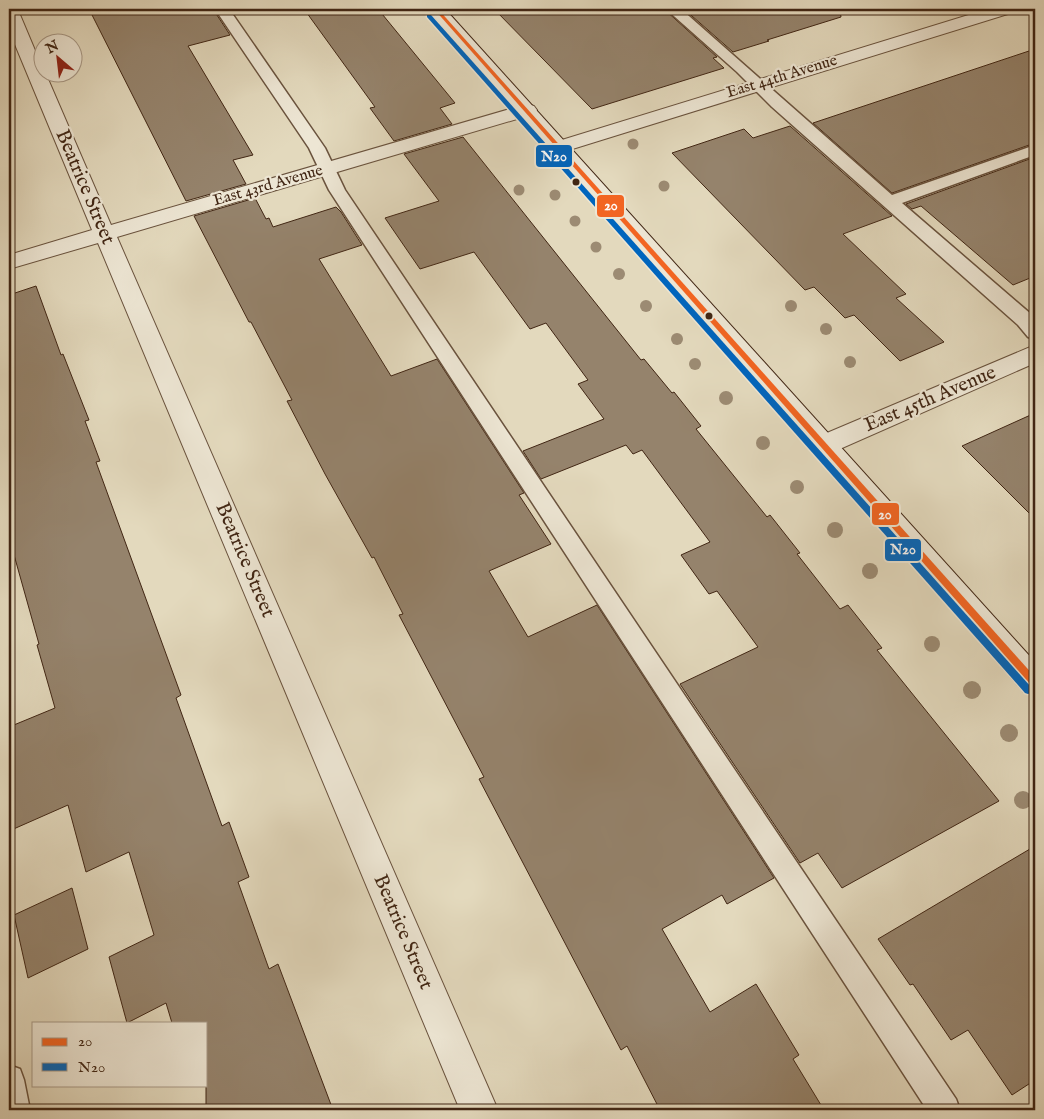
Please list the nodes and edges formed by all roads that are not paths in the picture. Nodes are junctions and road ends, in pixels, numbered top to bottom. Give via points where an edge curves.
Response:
1 (222, 9) edge
2 (436, 9) edge
3 (673, 9) edge
4 (1005, 9) edge
5 (9, 10) edge
6 (758, 84) junction
7 (527, 110) junction
8 (560, 146) junction
9 (1035, 150) edge
10 (327, 169) junction
11 (891, 201) junction
12 (105, 234) junction
13 (9, 262) edge
14 (1035, 332) edge
15 (1035, 353) edge
16 (824, 445) junction
17 (1035, 683) edge
18 (9, 1080) edge
19 (15, 1110) edge
20 (479, 1110) edge
21 (945, 1110) edge

1 - 10 lane via 317,148
2 - 7 street
3 - 6 lane
4 - 6 street, East 44th Avenue
5 - 12 street, Beatrice Street
6 - 8 street, East 44th Avenue
6 - 11 lane
7 - 8 street
7 - 10 street, East 43rd Avenue
8 - 16 street
9 - 11 lane
10 - 12 street, East 43rd Avenue
10 - 21 lane via 348,207
11 - 14 lane
12 - 13 street, East 43rd Avenue
12 - 20 street, Beatrice Street
15 - 16 street, East 45th Avenue
16 - 17 street
18 - 19 lane

